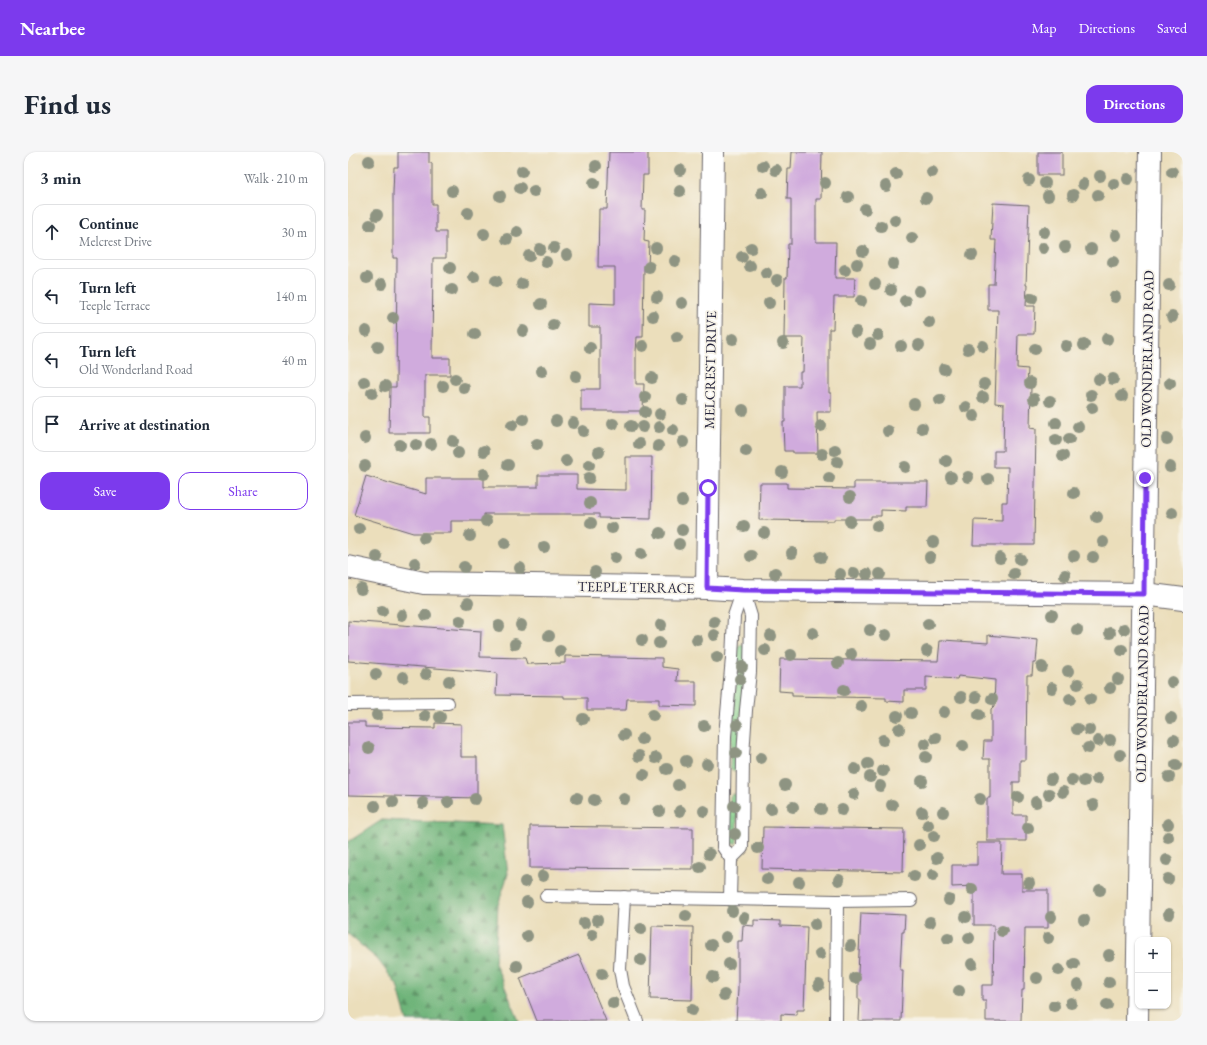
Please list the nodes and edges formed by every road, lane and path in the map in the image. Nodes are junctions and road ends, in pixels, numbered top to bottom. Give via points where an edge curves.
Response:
1 (714, 152) edge
2 (1150, 152) edge
3 (348, 567) edge
4 (707, 588) junction
5 (743, 590) junction
6 (1144, 594) junction
7 (1183, 599) edge
8 (448, 703) dead end
9 (348, 704) edge
10 (723, 781) junction
11 (743, 781) junction
12 (731, 859) junction
13 (546, 896) dead end
14 (624, 897) junction
15 (730, 898) junction
16 (837, 900) junction
17 (911, 900) dead end
18 (637, 1021) edge
19 (836, 1021) edge
20 (1137, 1021) edge

1 - 4 street, MELCREST DRIVE
2 - 6 street, OLD WONDERLAND ROAD
3 - 4 street, TEEPLE TERRACE via 424,583
4 - 5 street, TEEPLE TERRACE
5 - 6 street, TEEPLE TERRACE
5 - 10 lane via 734,616
5 - 11 lane via 750,616 750,672
6 - 7 street, TEEPLE TERRACE
6 - 20 street, OLD WONDERLAND ROAD
8 - 9 lane
10 - 11 lane
10 - 12 lane via 723,847
11 - 12 lane via 742,848
12 - 15 lane
13 - 14 lane
14 - 15 lane
14 - 18 lane via 620,969
15 - 16 lane
16 - 17 lane
16 - 19 lane

